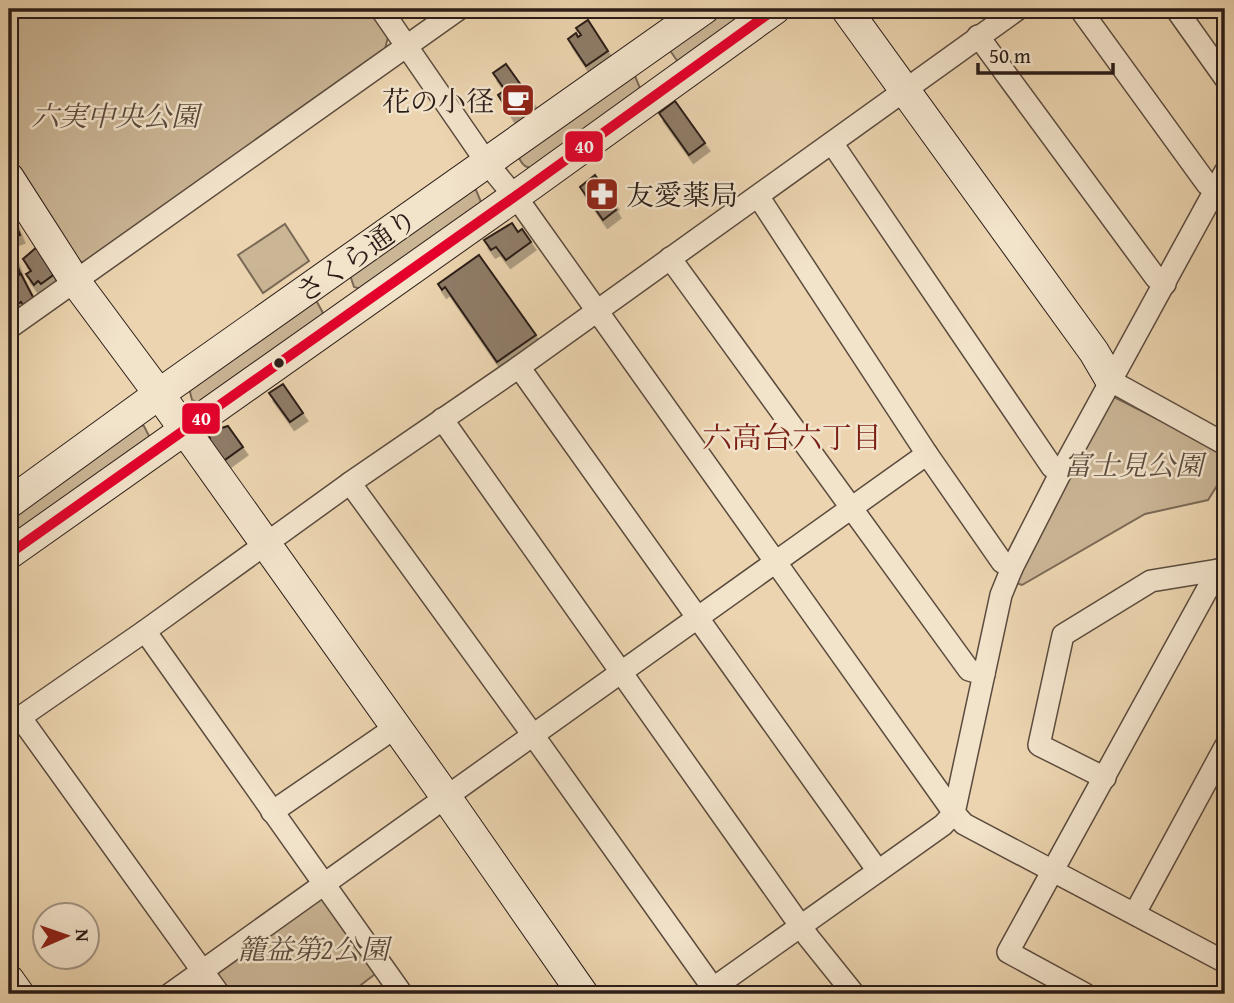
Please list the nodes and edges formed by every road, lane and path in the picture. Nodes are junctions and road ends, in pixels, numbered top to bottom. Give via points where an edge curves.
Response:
1 (381, 9) edge
2 (458, 9) edge
3 (704, 9) edge
4 (775, 9) edge
5 (846, 9) edge
6 (1018, 9) edge
7 (1080, 9) edge
8 (1176, 9) edge
9 (978, 36) junction
10 (407, 45) junction
11 (1225, 78) edge
12 (905, 92) junction
13 (832, 143) junction
14 (487, 163) junction
15 (9, 178) edge
16 (1220, 182) edge
17 (758, 196) junction
18 (513, 198) junction
19 (670, 258) junction
20 (75, 281) junction
21 (1165, 284) junction
22 (595, 311) junction
23 (9, 328) edge
24 (519, 367) junction
25 (1111, 381) junction
26 (159, 394) junction
27 (442, 419) junction
28 (182, 430) junction
29 (1225, 444) edge
30 (927, 454) junction
31 (1061, 472) junction
32 (350, 483) junction
33 (9, 503) edge
34 (852, 508) junction
35 (264, 545) junction
36 (9, 554) edge
37 (775, 563) junction
38 (1012, 568) junction
39 (1222, 572) edge
40 (697, 618) junction
41 (145, 631) junction
42 (621, 673) junction
43 (984, 674) junction
44 (14, 720) edge
45 (396, 727) junction
46 (533, 735) junction
47 (1225, 747) edge
48 (1105, 778) junction
49 (446, 797) junction
50 (272, 812) junction
51 (954, 813) junction
52 (878, 871) junction
53 (1053, 873) junction
54 (324, 884) junction
55 (1135, 913) junction
56 (802, 927) junction
57 (1223, 954) edge
58 (202, 971) junction
59 (9, 980) edge
60 (709, 991) edge
61 (19, 994) edge
62 (170, 994) edge
63 (219, 994) edge
64 (402, 994) edge
65 (583, 994) edge
66 (854, 994) edge
67 (1085, 994) edge

1 - 10 street
2 - 10 street
3 - 14 street, さくら通り
4 - 18 street, さくら通り
5 - 12 street
6 - 9 street
7 - 16 street via 1207,184
8 - 11 street
9 - 12 street
9 - 21 street via 1156,278
10 - 14 street
10 - 20 street
12 - 13 street
12 - 25 street
13 - 17 street
13 - 31 street via 1052,467
14 - 18 street
14 - 26 street, さくら通り
15 - 20 street
16 - 21 street
17 - 19 street
17 - 30 street
18 - 22 street
18 - 28 street, さくら通り
19 - 22 street
19 - 34 street
20 - 23 street
20 - 26 street
21 - 25 street
22 - 24 street
22 - 37 street
24 - 27 street
24 - 40 street
25 - 29 street
25 - 31 street
26 - 28 street
26 - 33 street, さくら通り
27 - 32 street
27 - 42 street
28 - 35 street
28 - 36 street, さくら通り
30 - 34 street
30 - 38 street via 1002,562
31 - 38 street
32 - 35 street
32 - 46 street
34 - 37 street
34 - 43 street via 969,670
35 - 41 street
35 - 45 street
37 - 40 street
37 - 51 street
38 - 43 street via 1001,595
39 - 48 street
39 - 48 street via 1152,581 1063,635 1039,745
40 - 42 street
40 - 52 street
41 - 44 street
41 - 50 street
42 - 46 street
42 - 56 street
43 - 51 street
44 - 58 street
45 - 49 street
45 - 50 street
46 - 49 street
46 - 60 street
47 - 55 street
48 - 53 street
49 - 54 street
49 - 65 street
50 - 54 street
51 - 52 street
51 - 53 street via 964,824
52 - 56 street
53 - 55 street
53 - 67 street via 1008,952
54 - 58 street
54 - 64 street
55 - 57 street
56 - 60 street
56 - 66 street
58 - 62 street
58 - 63 street
59 - 61 street

